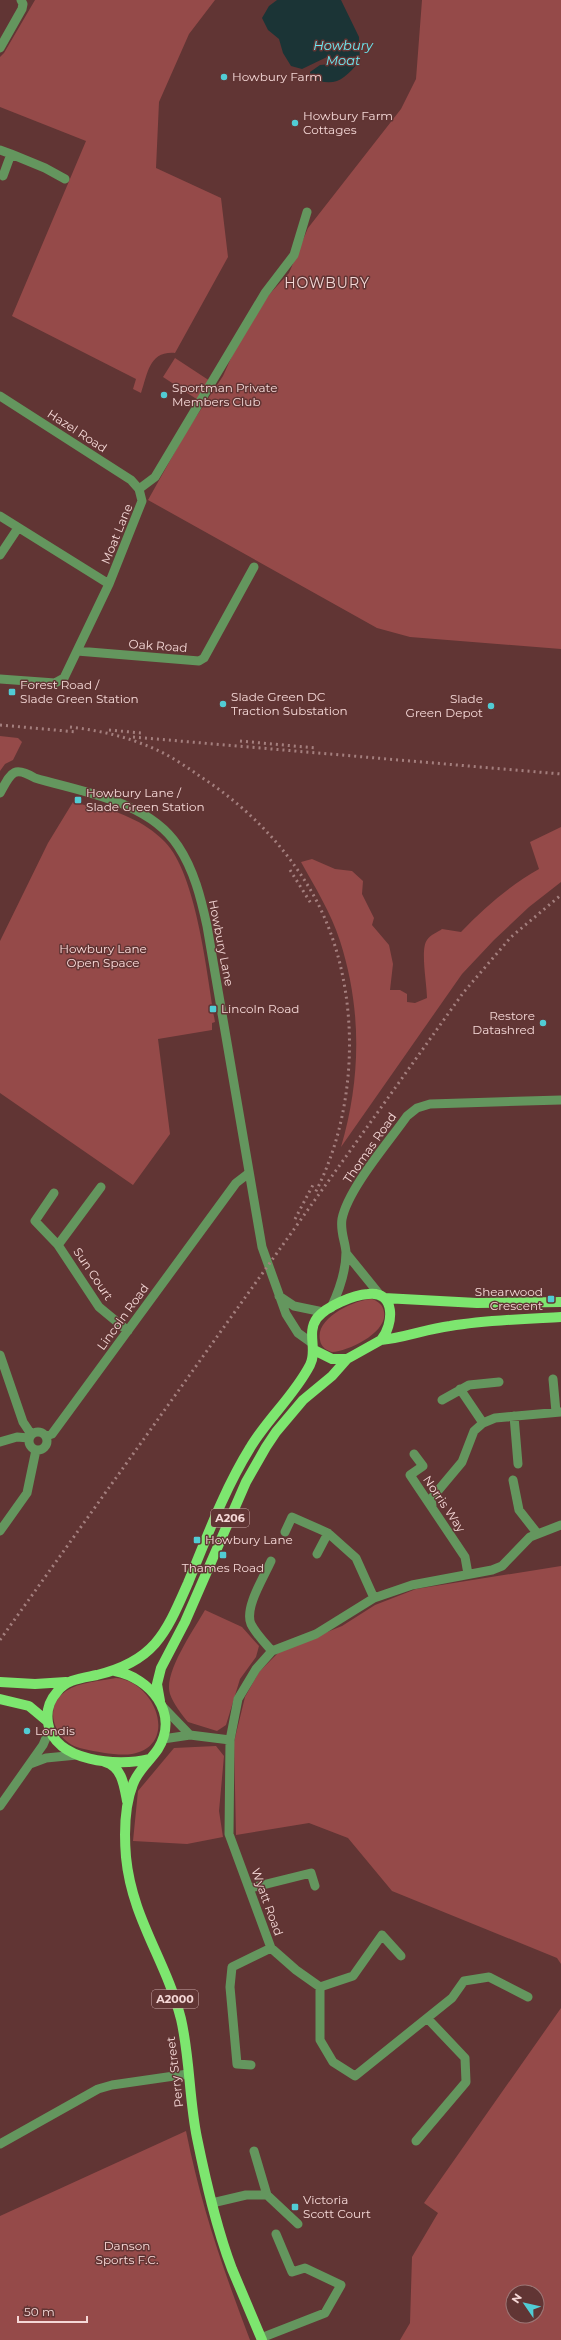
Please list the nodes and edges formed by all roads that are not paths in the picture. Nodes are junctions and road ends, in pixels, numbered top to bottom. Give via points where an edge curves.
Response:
1 (21, 0) edge
2 (0, 48) edge
3 (0, 150) edge
4 (11, 154) junction
5 (1, 178) edge
6 (65, 179) dead end
7 (307, 212) dead end
8 (0, 396) edge
9 (139, 489) junction
10 (0, 516) edge
11 (18, 528) junction
12 (0, 555) edge
13 (254, 567) dead end
14 (109, 584) junction
15 (77, 651) junction
16 (0, 679) edge
17 (0, 793) edge
18 (561, 1100) edge
19 (249, 1173) junction
20 (101, 1187) dead end
21 (54, 1193) dead end
22 (58, 1245) junction
23 (346, 1253) junction
24 (279, 1296) junction
25 (382, 1296) junction
26 (561, 1302) edge
27 (327, 1310) junction
28 (561, 1317) edge
29 (128, 1331) junction
30 (381, 1340) junction
31 (313, 1347) junction
32 (0, 1355) edge
33 (347, 1359) junction
34 (553, 1379) dead end
35 (499, 1382) dead end
36 (460, 1389) junction
37 (557, 1395) edge
38 (442, 1400) dead end
39 (558, 1412) edge
40 (514, 1416) junction
41 (483, 1422) junction
42 (30, 1436) junction
43 (46, 1436) junction
44 (0, 1442) edge
45 (36, 1450) junction
46 (414, 1454) dead end
47 (518, 1464) dead end
48 (513, 1480) dead end
49 (432, 1506) junction
50 (561, 1525) edge
51 (0, 1531) edge
52 (285, 1532) dead end
53 (328, 1533) junction
54 (537, 1533) junction
55 (317, 1554) dead end
56 (271, 1561) dead end
57 (468, 1574) junction
58 (374, 1598) junction
59 (272, 1651) junction
60 (115, 1671) junction
61 (0, 1682) edge
62 (66, 1682) junction
63 (0, 1699) edge
64 (162, 1704) junction
65 (48, 1726) junction
66 (190, 1735) junction
67 (163, 1739) junction
68 (230, 1740) junction
69 (77, 1756) junction
70 (149, 1759) junction
71 (97, 1760) junction
72 (29, 1765) junction
73 (127, 1800) junction
74 (0, 1806) edge
75 (315, 1886) dead end
76 (250, 1888) junction
77 (271, 1948) junction
78 (401, 1956) dead end
79 (320, 1987) junction
80 (528, 1997) dead end
81 (428, 2019) junction
82 (251, 2065) dead end
83 (188, 2074) junction
84 (416, 2141) dead end
85 (0, 2144) edge
86 (254, 2151) dead end
87 (267, 2195) junction
88 (212, 2203) junction
89 (298, 2224) dead end
90 (276, 2234) dead end
91 (261, 2339) edge

1 - 2 street via 24,4 22,9
3 - 4 street
4 - 5 street
4 - 6 street
7 - 9 street via 294,255 265,293 155,477
8 - 9 street, Hazel Road via 131,480
9 - 14 street, Moat Lane via 142,506
10 - 11 street
11 - 12 street
11 - 14 street
13 - 15 street, Oak Road via 204,658 199,661
14 - 15 street, Moat Lane
15 - 16 street, Moat Lane via 64,678 55,683
17 - 19 street, Howbury Lane via 8,778 18,771 24,772 35,778 129,808 163,828 181,851 199,891 208,926
18 - 23 street, Thomas Road via 430,1104 417,1108 407,1116 348,1199 341,1228
19 - 24 street, Howbury Lane via 262,1247
19 - 29 street, Lincoln Road via 236,1183
20 - 22 street, Sun Court
21 - 22 street, Sun Court via 35,1221
22 - 29 street, Sun Court via 99,1307
23 - 25 street, Thomas Road
23 - 27 street, Thomas Road via 340,1288
24 - 27 street via 298,1307
24 - 31 street, Howbury Lane via 298,1333
25 - 26 main road via 476,1303
25 - 27 main road via 366,1294
25 - 30 main road via 391,1308 391,1322
27 - 31 main road via 313,1327
28 - 30 main road via 482,1321 418,1332 398,1339
29 - 43 street, Lincoln Road via 52,1434
30 - 33 main road
31 - 33 main road via 332,1359
31 - 60 main road, A206 via 313,1360 305,1375 260,1431 237,1470 163,1635 141,1657
32 - 42 street
33 - 64 main road, A206 via 289,1416 276,1432 246,1482 185,1622 161,1668 157,1684
34 - 37 street
35 - 36 street via 469,1385
36 - 38 street
36 - 41 street
37 - 39 street
39 - 40 street
40 - 41 street
40 - 47 street
41 - 49 street via 474,1431 462,1462 431,1499
42 - 43 street via 39,1431
42 - 44 street
42 - 45 street via 29,1444
43 - 45 street, Lincoln Road via 47,1442 44,1447
45 - 51 street via 27,1493
46 - 49 street, Norris Way via 423,1466 410,1475
48 - 54 street via 519,1510
49 - 57 street, Norris Way via 465,1556
50 - 54 street
52 - 53 street via 292,1517
53 - 55 street
53 - 58 street via 356,1558
54 - 57 street via 524,1542 502,1566
56 - 59 street via 249,1614 254,1629
57 - 58 street via 412,1585
58 - 59 street via 316,1634
59 - 68 street, Wyatt Road via 256,1669 243,1690 235,1709
60 - 62 main road
60 - 64 main road via 144,1682
61 - 62 main road
62 - 65 main road via 53,1696 48,1707
63 - 65 main road via 29,1706
64 - 66 street
64 - 67 main road via 166,1725
65 - 69 main road via 64,1749
65 - 72 street
66 - 67 street
66 - 68 street
67 - 70 main road
68 - 76 street, Wyatt Road via 229,1834
69 - 71 main road
69 - 72 street via 46,1758
70 - 71 main road via 131,1762
70 - 73 main road, Perry Street / A2000 via 134,1782
71 - 73 main road, Perry Street / A2000 via 109,1763 118,1770 124,1783
72 - 74 street
73 - 83 main road, Perry Street / A2000 via 126,1855 132,1893 147,1936 174,1994 185,2040
75 - 76 street via 311,1874
76 - 77 street, Wyatt Road
77 - 79 street, Wyatt Road
77 - 82 street via 232,1967 230,1987 237,2064
78 - 79 street via 382,1935 352,1976
79 - 81 street via 320,2040 333,2062 355,2076
80 - 81 street via 489,1978 464,1981 452,1998
81 - 84 street via 465,2058 466,2082
83 - 85 street via 98,2088
83 - 88 main road, Perry Street / A2000 via 197,2137
86 - 87 street
87 - 88 street via 246,2195
87 - 89 street
88 - 91 main road, Perry Street / A2000 via 232,2269
90 - 91 street via 292,2272 305,2268 341,2285 325,2313

